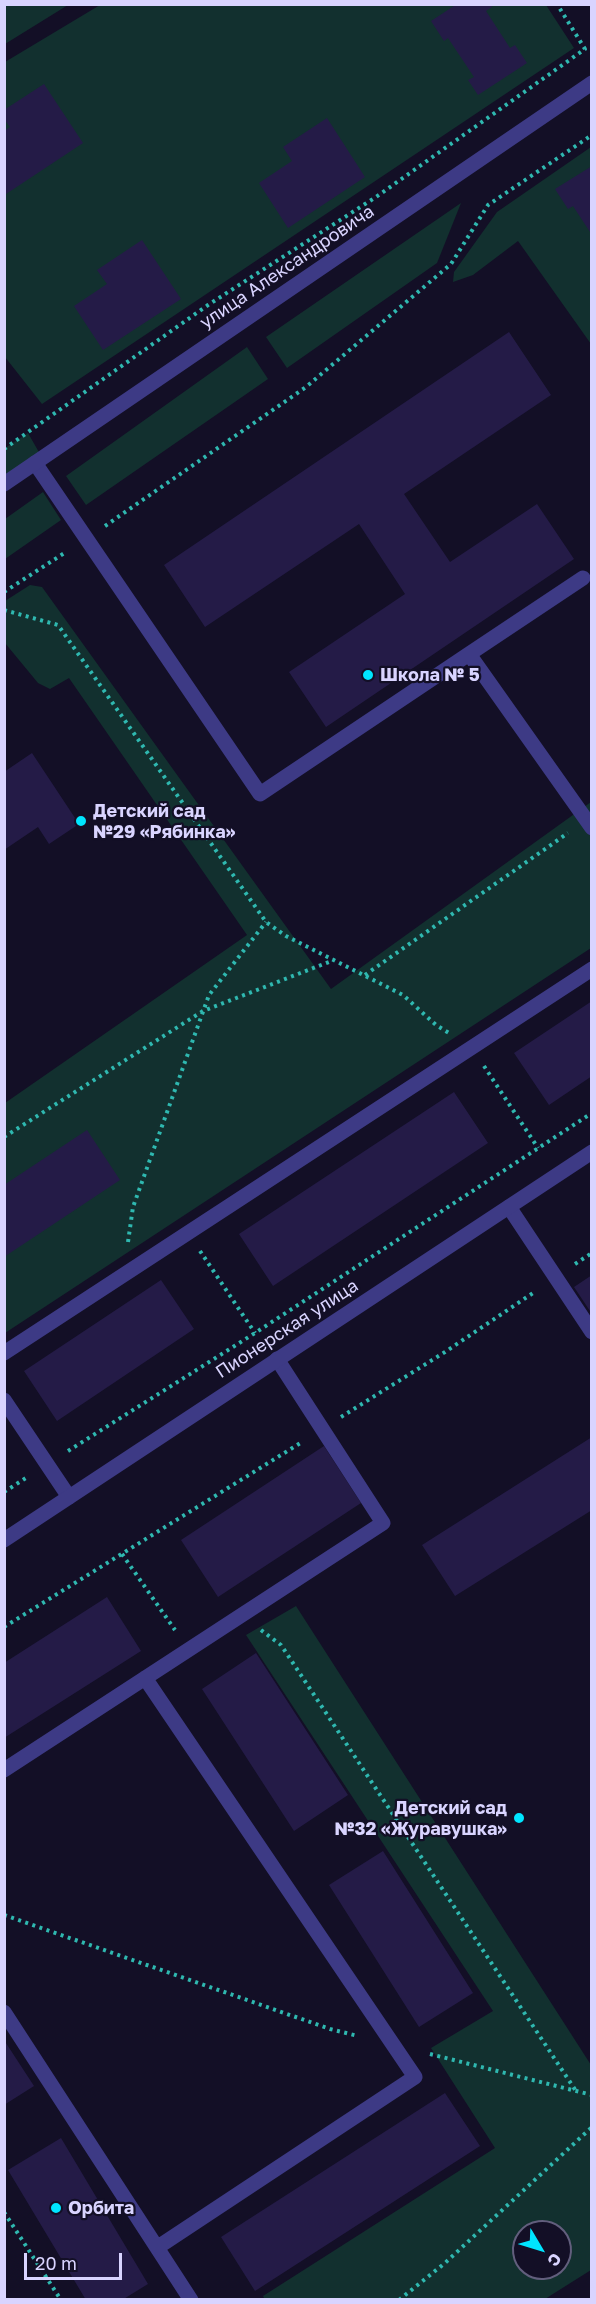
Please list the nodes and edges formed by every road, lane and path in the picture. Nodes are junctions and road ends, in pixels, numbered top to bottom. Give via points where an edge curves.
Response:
1 (557, 4) edge
2 (591, 83) edge
3 (591, 135) edge
4 (4, 449) edge
5 (35, 463) junction
6 (4, 484) edge
7 (86, 538) junction
8 (583, 578) dead end
9 (4, 592) edge
10 (4, 610) edge
11 (469, 654) junction
12 (589, 824) edge
13 (266, 921) junction
14 (335, 960) junction
15 (591, 969) edge
16 (365, 975) junction
17 (203, 1011) junction
18 (471, 1047) junction
19 (591, 1113) edge
20 (4, 1137) edge
21 (538, 1148) junction
22 (591, 1152) edge
23 (509, 1206) junction
24 (188, 1233) junction
25 (123, 1275) junction
26 (591, 1332) edge
27 (255, 1333) junction
28 (4, 1353) edge
29 (277, 1359) junction
30 (4, 1400) edge
31 (47, 1464) junction
32 (4, 1492) edge
33 (69, 1497) junction
34 (4, 1540) edge
35 (123, 1554) dead end
36 (242, 1615) junction
37 (189, 1650) junction
38 (145, 1678) junction
39 (4, 1770) edge
40 (4, 1915) edge
41 (4, 2012) edge
42 (394, 2045) junction
43 (576, 2091) junction
44 (591, 2095) edge
45 (591, 2127) edge
46 (4, 2212) edge
47 (158, 2247) junction
48 (61, 2300) edge
49 (192, 2300) edge
50 (399, 2300) edge

1 - 4 path via 585,49 376,197 208,306
2 - 5 street, улица Александровича
3 - 7 path via 488,205 451,264 306,387
5 - 6 street, улица Александровича
5 - 7 street
7 - 9 path
7 - 11 street via 260,794
8 - 11 street
10 - 13 path via 58,625
11 - 12 street
12 - 16 path
13 - 14 path via 286,936
13 - 17 path via 209,995
14 - 16 path
14 - 17 path
15 - 18 street
16 - 18 path via 403,995 435,1025
17 - 20 path
17 - 25 path via 133,1207
18 - 21 path
18 - 24 street
19 - 21 path
21 - 27 path
22 - 23 street, Пионерская улица
23 - 26 street
23 - 29 street, Пионерская улица
24 - 25 street
24 - 27 path
25 - 28 street
27 - 31 path
29 - 33 street, Пионерская улица
29 - 36 street via 383,1523
30 - 31 street
31 - 32 path
31 - 33 street
33 - 34 street, Пионерская улица
35 - 37 path
36 - 37 street
36 - 43 path via 280,1645
37 - 38 street
38 - 39 street
38 - 42 street
40 - 42 path via 330,2029
41 - 47 street
42 - 43 path
42 - 47 street via 415,2077
43 - 44 path
45 - 50 path via 445,2263
46 - 48 path
47 - 49 street

